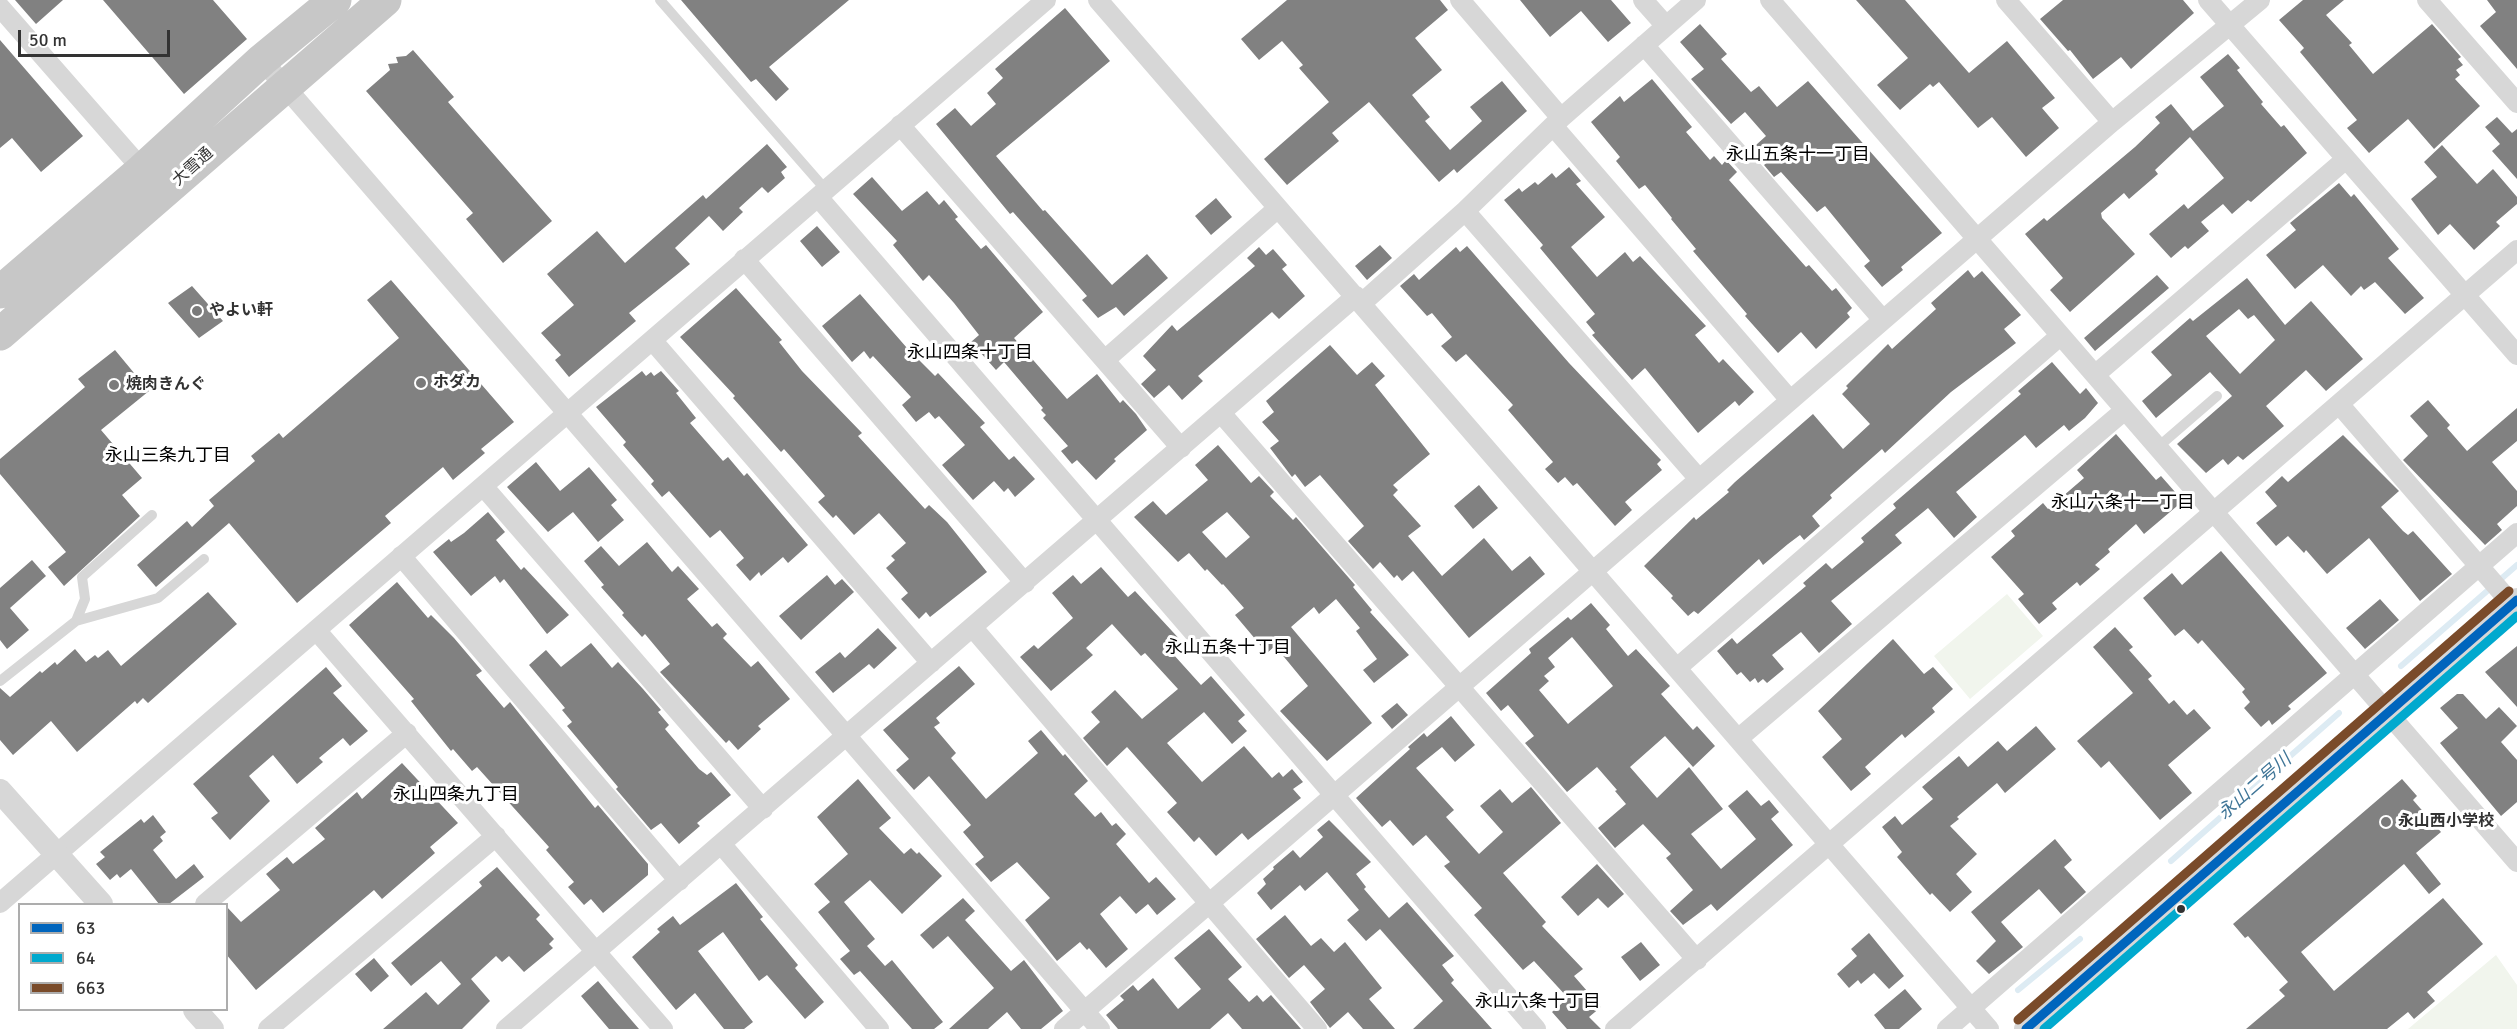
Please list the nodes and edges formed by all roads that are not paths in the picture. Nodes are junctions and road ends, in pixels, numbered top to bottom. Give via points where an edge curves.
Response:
1 (335, 0) edge
2 (385, 0) edge
3 (660, 0) edge
4 (1046, 0) edge
5 (1098, 0) edge
6 (1460, 0) edge
7 (1643, 0) edge
8 (1695, 0) edge
9 (1770, 0) edge
10 (2006, 0) edge
11 (2208, 0) edge
12 (2260, 0) edge
13 (2427, 0) edge
14 (0, 7) edge
15 (2230, 25) junction
16 (1665, 26) junction
17 (1644, 45) junction
18 (262, 60) junction
19 (284, 85) junction
20 (2517, 103) edge
21 (2112, 122) junction
22 (1558, 123) junction
23 (900, 125) junction
24 (2346, 159) junction
25 (153, 182) junction
26 (822, 193) junction
27 (1278, 208) junction
28 (1466, 211) junction
29 (1977, 239) junction
30 (2517, 250) edge
31 (744, 259) junction
32 (1, 291) edge
33 (2466, 295) junction
34 (1359, 300) junction
35 (1883, 320) junction
36 (0, 334) edge
37 (2060, 336) junction
38 (652, 340) junction
39 (2517, 355) edge
40 (1106, 359) junction
41 (2096, 374) junction
42 (2217, 396) dead end
43 (1790, 400) junction
44 (2339, 405) junction
45 (2125, 410) junction
46 (1221, 412) junction
47 (566, 415) junction
48 (2158, 447) junction
49 (1181, 448) junction
50 (1700, 479) junction
51 (483, 486) junction
52 (2215, 512) junction
53 (152, 515) dead end
54 (1097, 520) junction
55 (2517, 533) edge
56 (401, 556) junction
57 (204, 559) dead end
58 (1593, 571) junction
59 (2482, 571) junction
60 (1025, 583) junction
61 (2511, 601) edge
62 (76, 621) junction
63 (972, 628) junction
64 (316, 630) junction
65 (931, 663) junction
66 (1677, 668) junction
67 (2355, 677) junction
68 (0, 681) edge
69 (1459, 687) junction
70 (2388, 714) junction
71 (407, 733) junction
72 (846, 737) junction
73 (1738, 738) junction
74 (0, 790) edge
75 (1334, 795) junction
76 (763, 809) junction
77 (496, 837) junction
78 (722, 845) junction
79 (1829, 845) junction
80 (56, 855) junction
81 (2517, 862) edge
82 (679, 881) junction
83 (0, 903) edge
84 (100, 903) edge
85 (206, 903) edge
86 (1209, 903) junction
87 (597, 952) junction
88 (1697, 960) junction
89 (1971, 1008) junction
90 (196, 1011) edge
91 (1084, 1011) junction
92 (212, 1029) edge
93 (268, 1029) edge
94 (507, 1029) edge
95 (663, 1029) edge
96 (879, 1029) edge
97 (1064, 1029) edge
98 (1100, 1029) edge
99 (1317, 1029) edge
100 (1536, 1029) edge
101 (1615, 1029) edge
102 (1947, 1029) edge
103 (1989, 1029) edge
104 (2026, 1029) edge

1 - 18 highway, 大雪通
2 - 19 highway, 大雪通
3 - 26 lane
4 - 23 street
5 - 27 street
6 - 22 street
7 - 16 street
8 - 16 street
9 - 29 street
10 - 21 street
11 - 15 street
12 - 15 street
13 - 20 street
14 - 25 street
15 - 21 street
15 - 24 street
16 - 17 street
17 - 22 street
17 - 35 street
18 - 19 street
18 - 25 highway, 大雪通
19 - 25 highway, 大雪通
19 - 47 street
21 - 29 street
22 - 28 street
22 - 43 street
23 - 26 street
23 - 40 street
24 - 33 street
24 - 41 street
25 - 32 highway, 大雪通
25 - 36 highway, 大雪通
26 - 31 street
26 - 54 street
27 - 34 street
27 - 40 street
28 - 34 street
28 - 50 street
29 - 35 street
29 - 37 street
30 - 33 street
31 - 38 street
31 - 60 street
33 - 39 street
33 - 44 street
34 - 46 street
34 - 58 street
35 - 43 street
37 - 41 street
37 - 66 street
38 - 47 street
38 - 65 street
40 - 49 street
41 - 45 street
42 - 48 lane
43 - 50 street
44 - 52 street
44 - 59 street
45 - 48 street
45 - 73 street
46 - 49 street
46 - 69 street
47 - 51 street
47 - 72 street
48 - 52 street
49 - 54 street
50 - 58 street
51 - 56 street
51 - 76 street
52 - 67 street
52 - 79 street
53 - 62 lane via 82,577 85,599
54 - 60 street
54 - 75 street
55 - 59 street
56 - 64 street
56 - 82 street
57 - 62 lane via 158,598
58 - 66 street
58 - 69 street
59 - 61 street
59 - 67 street
60 - 63 street
61 - 70 street
62 - 68 lane
63 - 65 street
63 - 86 street
64 - 71 street
64 - 80 street
65 - 72 street
66 - 73 street
67 - 70 street
67 - 89 street
69 - 75 street
69 - 88 street
70 - 81 street
70 - 104 street
71 - 77 street
71 - 85 street
72 - 76 street
72 - 91 street
73 - 79 street
74 - 80 street
75 - 86 street
75 - 100 street
76 - 78 street
77 - 87 street
77 - 93 street
78 - 82 street
78 - 96 street
79 - 88 street
79 - 89 street
80 - 83 street
80 - 84 street
82 - 87 street
86 - 91 street
86 - 99 street
87 - 94 street
87 - 95 street
88 - 101 street
89 - 102 street
89 - 103 street
90 - 92 street
91 - 97 street
91 - 98 street

